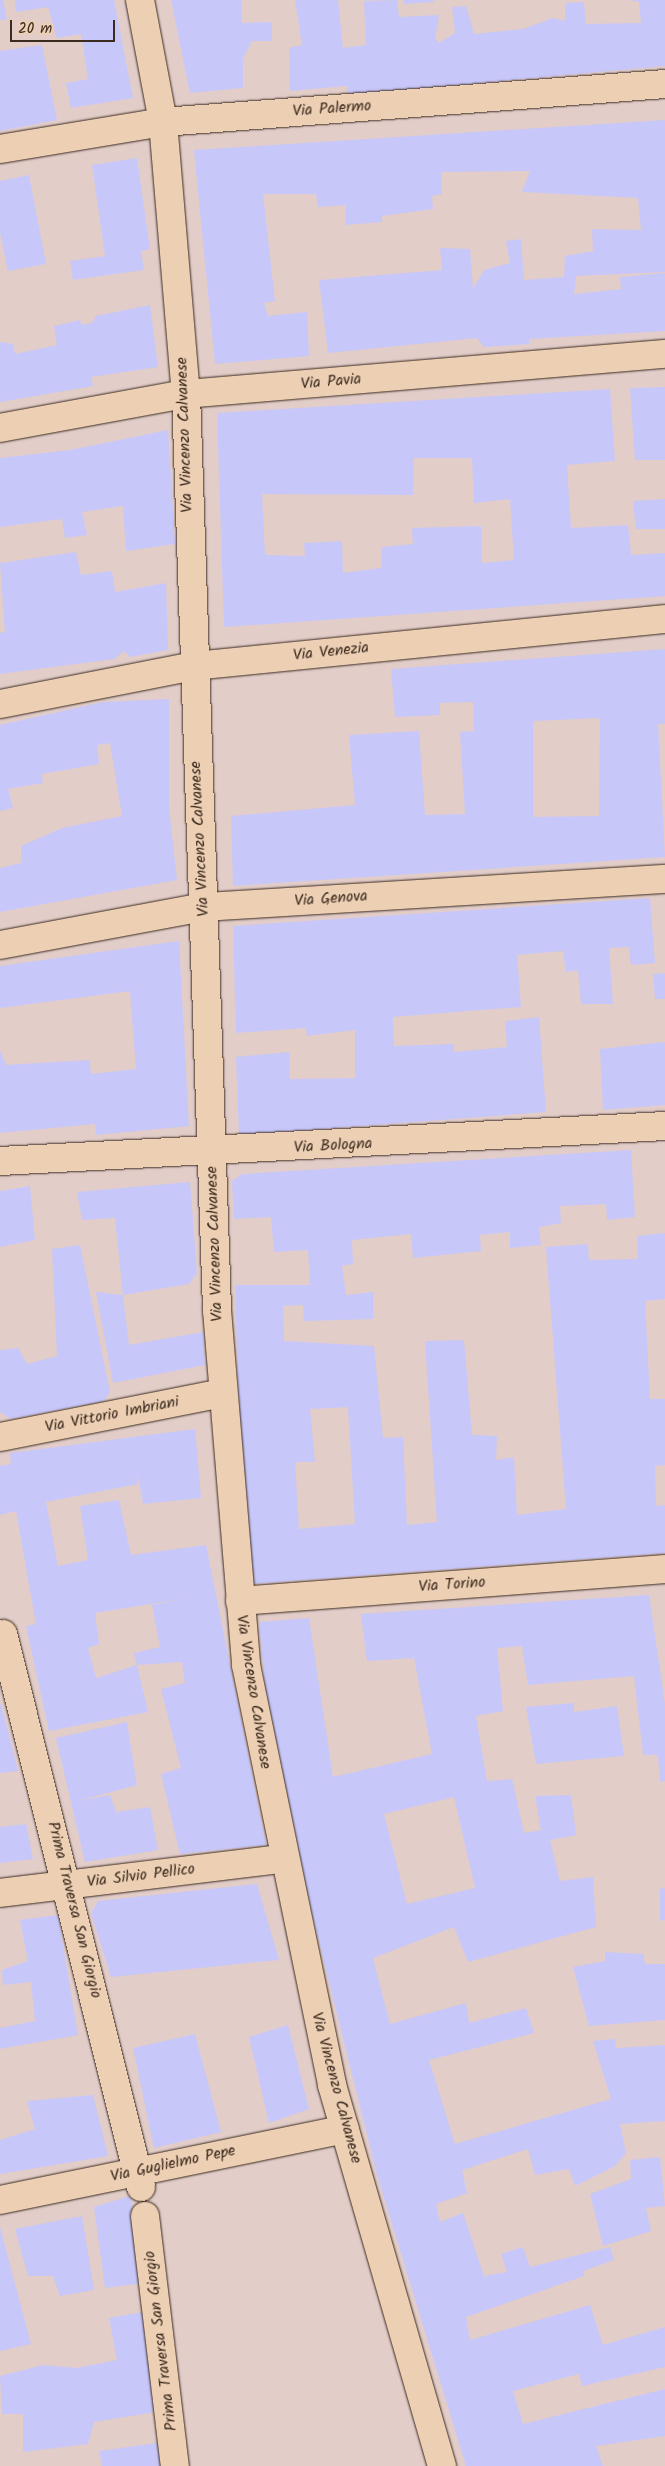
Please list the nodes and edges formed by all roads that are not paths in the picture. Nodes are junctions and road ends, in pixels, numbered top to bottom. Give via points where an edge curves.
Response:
1 (140, 0) edge
2 (665, 84) edge
3 (163, 122) junction
4 (0, 149) edge
5 (665, 354) edge
6 (186, 394) junction
7 (0, 428) edge
8 (665, 618) edge
9 (194, 666) junction
10 (0, 704) edge
11 (665, 879) edge
12 (204, 907) junction
13 (0, 945) edge
14 (665, 1126) edge
15 (213, 1153) junction
16 (0, 1161) edge
17 (223, 1393) junction
18 (0, 1437) edge
19 (665, 1569) edge
20 (240, 1601) junction
21 (3, 1634) dead end
22 (282, 1860) junction
23 (68, 1885) junction
24 (0, 1893) edge
25 (345, 2129) junction
26 (139, 2180) junction
27 (0, 2200) edge
28 (145, 2216) dead end
29 (175, 2466) edge
30 (442, 2466) edge

1 - 3 street, Via Vincenzo Calvanese
2 - 3 street, Via Palermo
3 - 4 street, Via Palermo
3 - 6 street, Via Vincenzo Calvanese
5 - 6 street, Via Pavia
6 - 7 street, Via Pavia
6 - 9 street, Via Vincenzo Calvanese
8 - 9 street, Via Venezia
9 - 10 street, Via Venezia
9 - 12 street, Via Vincenzo Calvanese
11 - 12 street, Via Genova
12 - 13 street, Via Genova
12 - 15 street, Via Vincenzo Calvanese
14 - 15 street, Via Bologna
15 - 16 street, Via Bologna
15 - 17 street, Via Vincenzo Calvanese
17 - 18 street, Via Vittorio Imbriani
17 - 20 street, Via Vincenzo Calvanese
19 - 20 street, Via Torino
20 - 22 street, Via Vincenzo Calvanese via 246,1665
21 - 23 street, Prima Traversa San Giorgio
22 - 23 street, Via Silvio Pellico
22 - 25 street, Via Vincenzo Calvanese
23 - 24 street, Via Silvio Pellico
23 - 26 street, Prima Traversa San Giorgio
25 - 26 street, Via Guglielmo Pepe
25 - 30 street, Via Vincenzo Calvanese
26 - 27 street, Via Guglielmo Pepe
28 - 29 street, Prima Traversa San Giorgio

